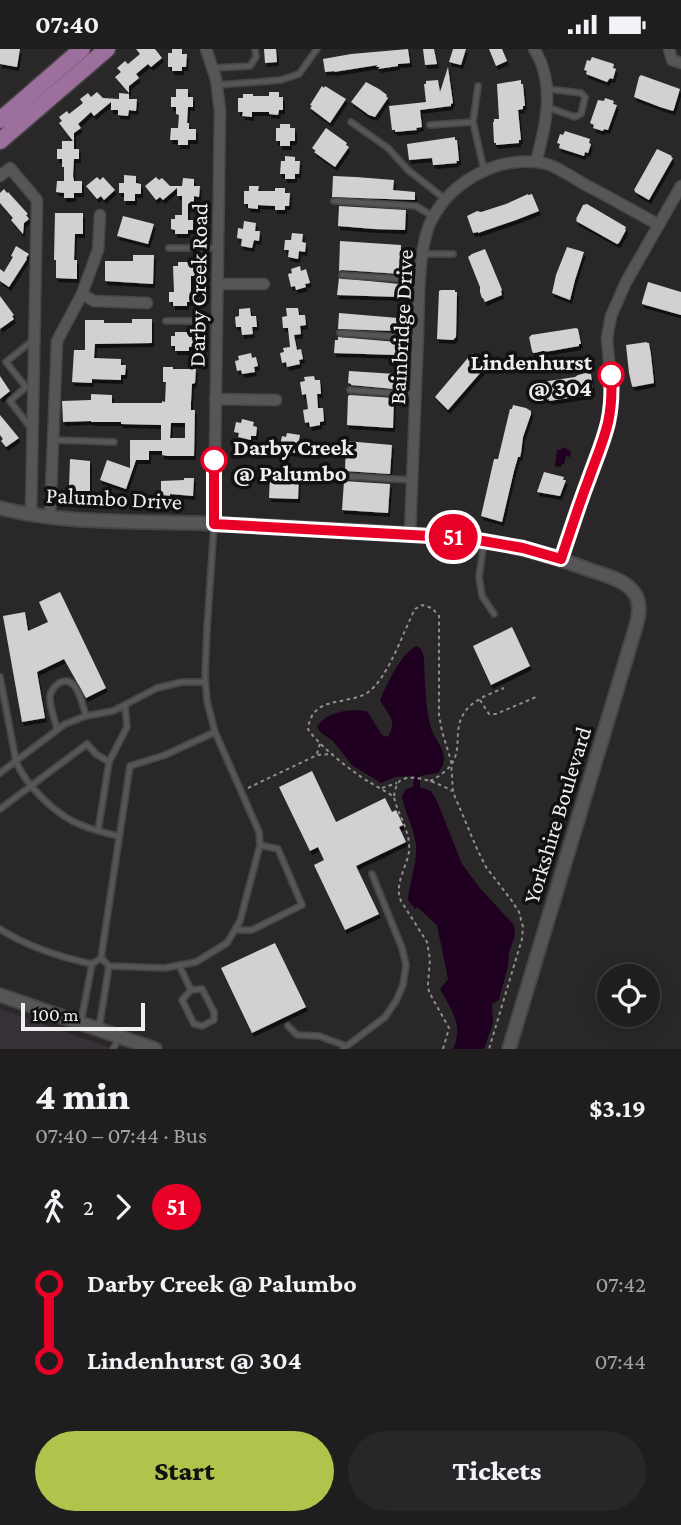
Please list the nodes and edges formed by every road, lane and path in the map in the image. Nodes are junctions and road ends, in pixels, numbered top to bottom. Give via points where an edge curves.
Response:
1 (82, 49) edge
2 (107, 49) edge
3 (206, 49) edge
4 (255, 49) edge
5 (317, 49) edge
6 (534, 49) edge
7 (669, 49) edge
8 (681, 63) edge
9 (214, 68) junction
10 (217, 85) junction
11 (478, 86) dead end
12 (547, 88) junction
13 (547, 107) junction
14 (0, 120) edge
15 (351, 122) dead end
16 (473, 122) junction
17 (430, 125) dead end
18 (0, 141) edge
19 (536, 162) junction
20 (484, 171) junction
21 (0, 176) edge
22 (681, 186) edge
23 (446, 199) junction
24 (334, 201) dead end
25 (100, 215) dead end
26 (434, 216) junction
27 (659, 225) junction
28 (218, 248) junction
29 (169, 249) dead end
30 (423, 254) junction
31 (453, 254) dead end
32 (342, 275) dead end
33 (421, 281) junction
34 (217, 283) junction
35 (264, 285) dead end
36 (82, 294) junction
37 (147, 303) dead end
38 (216, 320) junction
39 (166, 321) dead end
40 (340, 333) dead end
41 (418, 338) junction
42 (34, 339) junction
43 (30, 387) junction
44 (350, 390) dead end
45 (416, 395) junction
46 (215, 399) junction
47 (276, 400) dead end
48 (33, 431) junction
49 (54, 440) junction
50 (114, 442) dead end
51 (345, 476) dead end
52 (412, 480) junction
53 (0, 508) edge
54 (32, 514) junction
55 (50, 516) junction
56 (214, 524) junction
57 (410, 534) junction
58 (484, 541) junction
59 (561, 559) junction
60 (634, 593) joint
61 (494, 614) dead end
62 (0, 677) edge
63 (205, 682) junction
64 (503, 688) dead end
65 (536, 697) dead end
66 (479, 699) junction
67 (125, 706) junction
68 (86, 716) junction
69 (57, 729) junction
70 (215, 732) junction
71 (320, 743) junction
72 (333, 754) junction
73 (317, 755) junction
74 (16, 761) junction
75 (109, 762) junction
76 (451, 766) junction
77 (0, 773) edge
78 (430, 781) junction
79 (399, 783) junction
80 (31, 786) junction
81 (381, 788) junction
82 (241, 791) junction
83 (453, 792) junction
84 (394, 797) junction
85 (0, 809) edge
86 (98, 831) junction
87 (118, 836) junction
88 (260, 845) junction
89 (372, 874) dead end
90 (0, 929) edge
91 (235, 930) junction
92 (101, 958) junction
93 (92, 964) junction
94 (179, 965) junction
95 (109, 966) junction
96 (191, 990) junction
97 (0, 995) edge
98 (81, 1023) junction
99 (288, 1025) dead end
100 (99, 1029) junction
101 (120, 1036) junction
102 (345, 1048) edge
103 (113, 1049) edge
104 (155, 1049) edge
105 (443, 1049) edge
106 (489, 1049) edge
107 (509, 1049) edge

1 - 14 main road
2 - 18 main road
3 - 9 street, Darby Creek Road
4 - 9 lane via 250,65
5 - 10 lane via 299,73 281,81
6 - 12 street
7 - 8 street via 672,60
9 - 10 street, Darby Creek Road
10 - 28 street, Darby Creek Road
11 - 16 lane
12 - 13 street
12 - 13 lane via 585,97 581,114 575,117
13 - 19 street
15 - 23 lane
16 - 17 lane
16 - 20 lane
19 - 20 street, Bainbridge Drive
19 - 27 street, Bainbridge Drive via 566,173
20 - 23 street, Bainbridge Drive
21 - 42 street via 10,167 37,200
22 - 27 street
23 - 26 street, Bainbridge Drive
24 - 26 lane via 416,206
25 - 36 street via 98,250
26 - 30 street, Bainbridge Drive
27 - 59 street via 611,316 607,338 610,416
28 - 29 lane
28 - 34 street, Darby Creek Road
30 - 31 lane
30 - 33 street, Bainbridge Drive
32 - 33 lane
33 - 41 street, Bainbridge Drive
34 - 35 street
34 - 38 street, Darby Creek Road
36 - 37 street via 94,301
36 - 49 street via 57,341
38 - 39 lane
38 - 46 street, Darby Creek Road
40 - 41 lane
41 - 45 street, Bainbridge Drive
42 - 43 street
42 - 43 lane via 6,362
43 - 48 street
43 - 48 lane via 10,401
44 - 45 lane
45 - 52 street, Bainbridge Drive
46 - 47 street
46 - 56 street, Darby Creek Road
48 - 54 street
49 - 50 lane
49 - 55 street
51 - 52 lane
52 - 57 street, Bainbridge Drive
53 - 54 street, Palumbo Drive
54 - 55 street, Palumbo Drive
55 - 56 street, Palumbo Drive
56 - 57 street, Palumbo Drive
56 - 63 lane
57 - 58 street, Palumbo Drive
58 - 59 street, Palumbo Drive
58 - 61 lane via 482,596
59 - 60 street, Palumbo Drive via 618,580
60 - 107 street, Yorkshire Boulevard via 639,613 636,625
62 - 74 lane
63 - 67 lane via 157,688
63 - 70 lane
64 - 66 path
65 - 66 path via 496,714 489,714
66 - 76 path via 462,719
67 - 68 lane
67 - 75 lane via 127,727
68 - 69 lane
68 - 69 lane via 75,685 71,681 57,684 50,698
69 - 74 lane
70 - 82 lane
70 - 87 lane via 130,765
71 - 72 path
71 - 73 path
71 - 76 path via 308,729 309,719 334,702 370,691 415,609 422,605 439,616 439,715
72 - 73 path
72 - 81 path
73 - 82 path
74 - 77 lane
74 - 80 lane
75 - 80 lane via 87,744
75 - 86 lane
76 - 78 path
76 - 83 path
78 - 79 path
78 - 83 path
79 - 81 path
79 - 84 path
80 - 85 lane
80 - 86 lane via 71,820
81 - 84 path
82 - 88 lane
83 - 106 path via 481,858 519,912 523,927
84 - 105 path via 409,844 398,894 427,942 429,992 449,1028
86 - 87 lane
87 - 92 lane
88 - 91 lane
88 - 91 lane via 278,849 302,905 252,930
89 - 102 lane via 402,949 406,965 403,985 385,1017
90 - 93 lane via 55,955
91 - 94 lane via 228,943
92 - 93 lane
92 - 95 lane
93 - 98 lane
94 - 95 lane
94 - 96 lane
95 - 100 lane
96 - 96 lane via 202,989 214,1020 202,1026 194,1024 182,1000
97 - 98 street
98 - 100 street
99 - 102 lane via 297,1035 319,1036
100 - 101 street
101 - 103 lane
101 - 104 street

